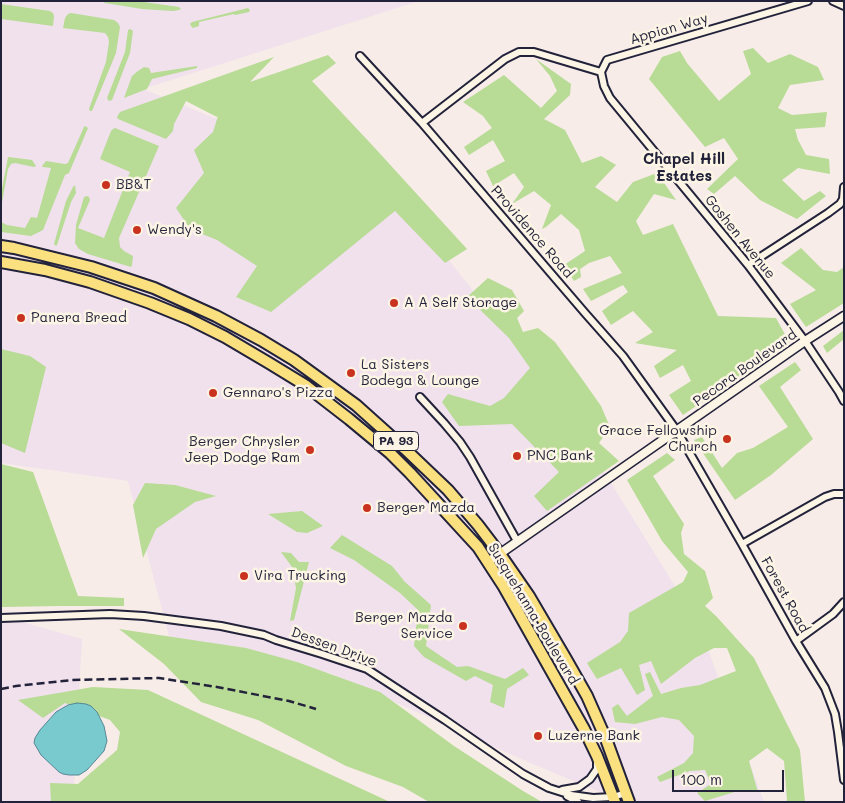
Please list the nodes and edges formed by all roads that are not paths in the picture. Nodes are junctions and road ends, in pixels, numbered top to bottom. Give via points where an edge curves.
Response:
1 (808, 1) edge
2 (833, 1) edge
3 (844, 6) edge
4 (360, 56) dead end
5 (601, 72) junction
6 (422, 123) junction
7 (844, 187) edge
8 (1, 246) edge
9 (1, 262) edge
10 (748, 265) junction
11 (844, 316) edge
12 (805, 342) junction
13 (420, 397) dead end
14 (844, 401) edge
15 (677, 431) junction
16 (844, 494) edge
17 (518, 541) junction
18 (742, 544) junction
19 (500, 554) junction
20 (488, 562) junction
21 (844, 602) edge
22 (1, 618) edge
23 (796, 641) junction
24 (597, 756) junction
25 (844, 780) edge
26 (557, 791) junction
27 (628, 797) edge
28 (614, 799) edge
29 (578, 802) edge

1 - 5 street, Appian Way via 607,60
2 - 3 street
4 - 6 street, Providence Road
5 - 6 street via 534,52 520,52 505,59
5 - 10 street, Goshen Avenue via 610,98
6 - 15 street, Providence Road via 623,356
7 - 10 street via 840,204
8 - 19 highway, Susquehanna Boulevard / PA 93 via 90,266 154,288 216,316 294,360 356,405 405,449 448,490
9 - 20 highway, Susquehanna Boulevard / PA 93 via 90,282 150,303 189,319 269,362 338,410 390,453 478,547
10 - 12 street, Goshen Avenue
11 - 12 street, Pecora Boulevard
12 - 14 street, Goshen Avenue
12 - 15 street, Pecora Boulevard
13 - 17 street via 460,442
15 - 17 street, Pecora Boulevard
15 - 18 street, Forest Road
16 - 18 street via 825,497
17 - 19 street, Pecora Boulevard
18 - 23 street, Forest Road
19 - 20 street, Pecora Boulevard
19 - 27 highway, Susquehanna Boulevard / PA 93 via 529,596 587,696
20 - 24 highway, Susquehanna Boulevard / PA 93
21 - 23 street
22 - 26 street, Dessen Drive via 144,616 264,635 367,670 523,774
23 - 25 street, Forest Road via 825,688 835,714
24 - 26 street via 596,769 590,779 579,787
24 - 28 highway, Susquehanna Boulevard / PA 93
26 - 28 street, Dessen Drive
26 - 29 street
27 - 28 street, Dessen Drive

